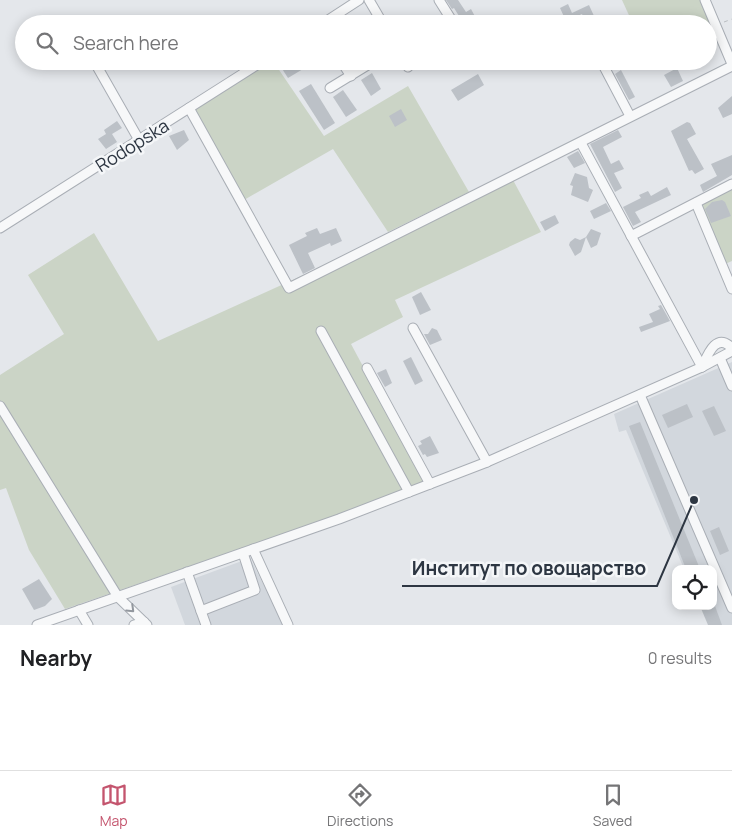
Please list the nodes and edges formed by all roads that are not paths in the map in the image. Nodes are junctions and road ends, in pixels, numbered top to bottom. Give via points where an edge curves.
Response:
1 (359, 0) edge
2 (369, 0) edge
3 (439, 0) edge
4 (705, 0) edge
5 (336, 15) edge
6 (378, 15) edge
7 (448, 15) edge
8 (712, 15) edge
9 (717, 28) edge
10 (732, 65) edge
11 (99, 70) edge
12 (249, 70) edge
13 (347, 70) edge
14 (360, 70) edge
15 (606, 70) edge
16 (351, 76) junction
17 (330, 88) dead end
18 (189, 108) junction
19 (630, 116) junction
20 (139, 140) junction
21 (581, 143) junction
22 (732, 184) edge
23 (696, 203) junction
24 (0, 228) edge
25 (631, 236) junction
26 (732, 289) edge
27 (413, 328) dead end
28 (321, 332) dead end
29 (732, 350) edge
30 (720, 358) junction
31 (702, 367) junction
32 (367, 368) dead end
33 (732, 386) edge
34 (640, 395) junction
35 (0, 406) edge
36 (487, 462) junction
37 (430, 484) junction
38 (409, 492) junction
39 (254, 549) junction
40 (244, 553) junction
41 (187, 572) junction
42 (118, 597) junction
43 (732, 608) edge
44 (79, 610) junction
45 (201, 611) junction
46 (52, 623) edge
47 (146, 623) edge
48 (37, 625) edge
49 (88, 625) edge
50 (134, 625) edge
51 (206, 625) edge
52 (288, 625) edge

1 - 5 street
2 - 6 street
3 - 7 street
4 - 8 street
9 - 10 street
10 - 19 street
11 - 20 street
12 - 18 street, Rodopska
13 - 16 street
14 - 16 street
15 - 19 street
16 - 17 street
18 - 20 street, Rodopska
18 - 21 street via 289,288
19 - 21 street via 584,138
20 - 24 street, Rodopska
21 - 25 street
22 - 23 street
23 - 25 street
23 - 26 street
25 - 31 street
27 - 36 street
28 - 38 street
29 - 30 street
29 - 31 street via 727,343 714,345
30 - 31 street
30 - 33 street
31 - 34 street
32 - 37 street
34 - 36 street
34 - 43 street
35 - 42 street
36 - 37 street
37 - 38 street
38 - 39 street
39 - 40 street
39 - 52 street
40 - 41 street
40 - 45 street via 255,590
41 - 42 street
41 - 45 street
42 - 44 street
42 -> 47 street
44 - 46 street
44 - 49 street
45 - 51 street
46 - 48 street
47 - 50 street

